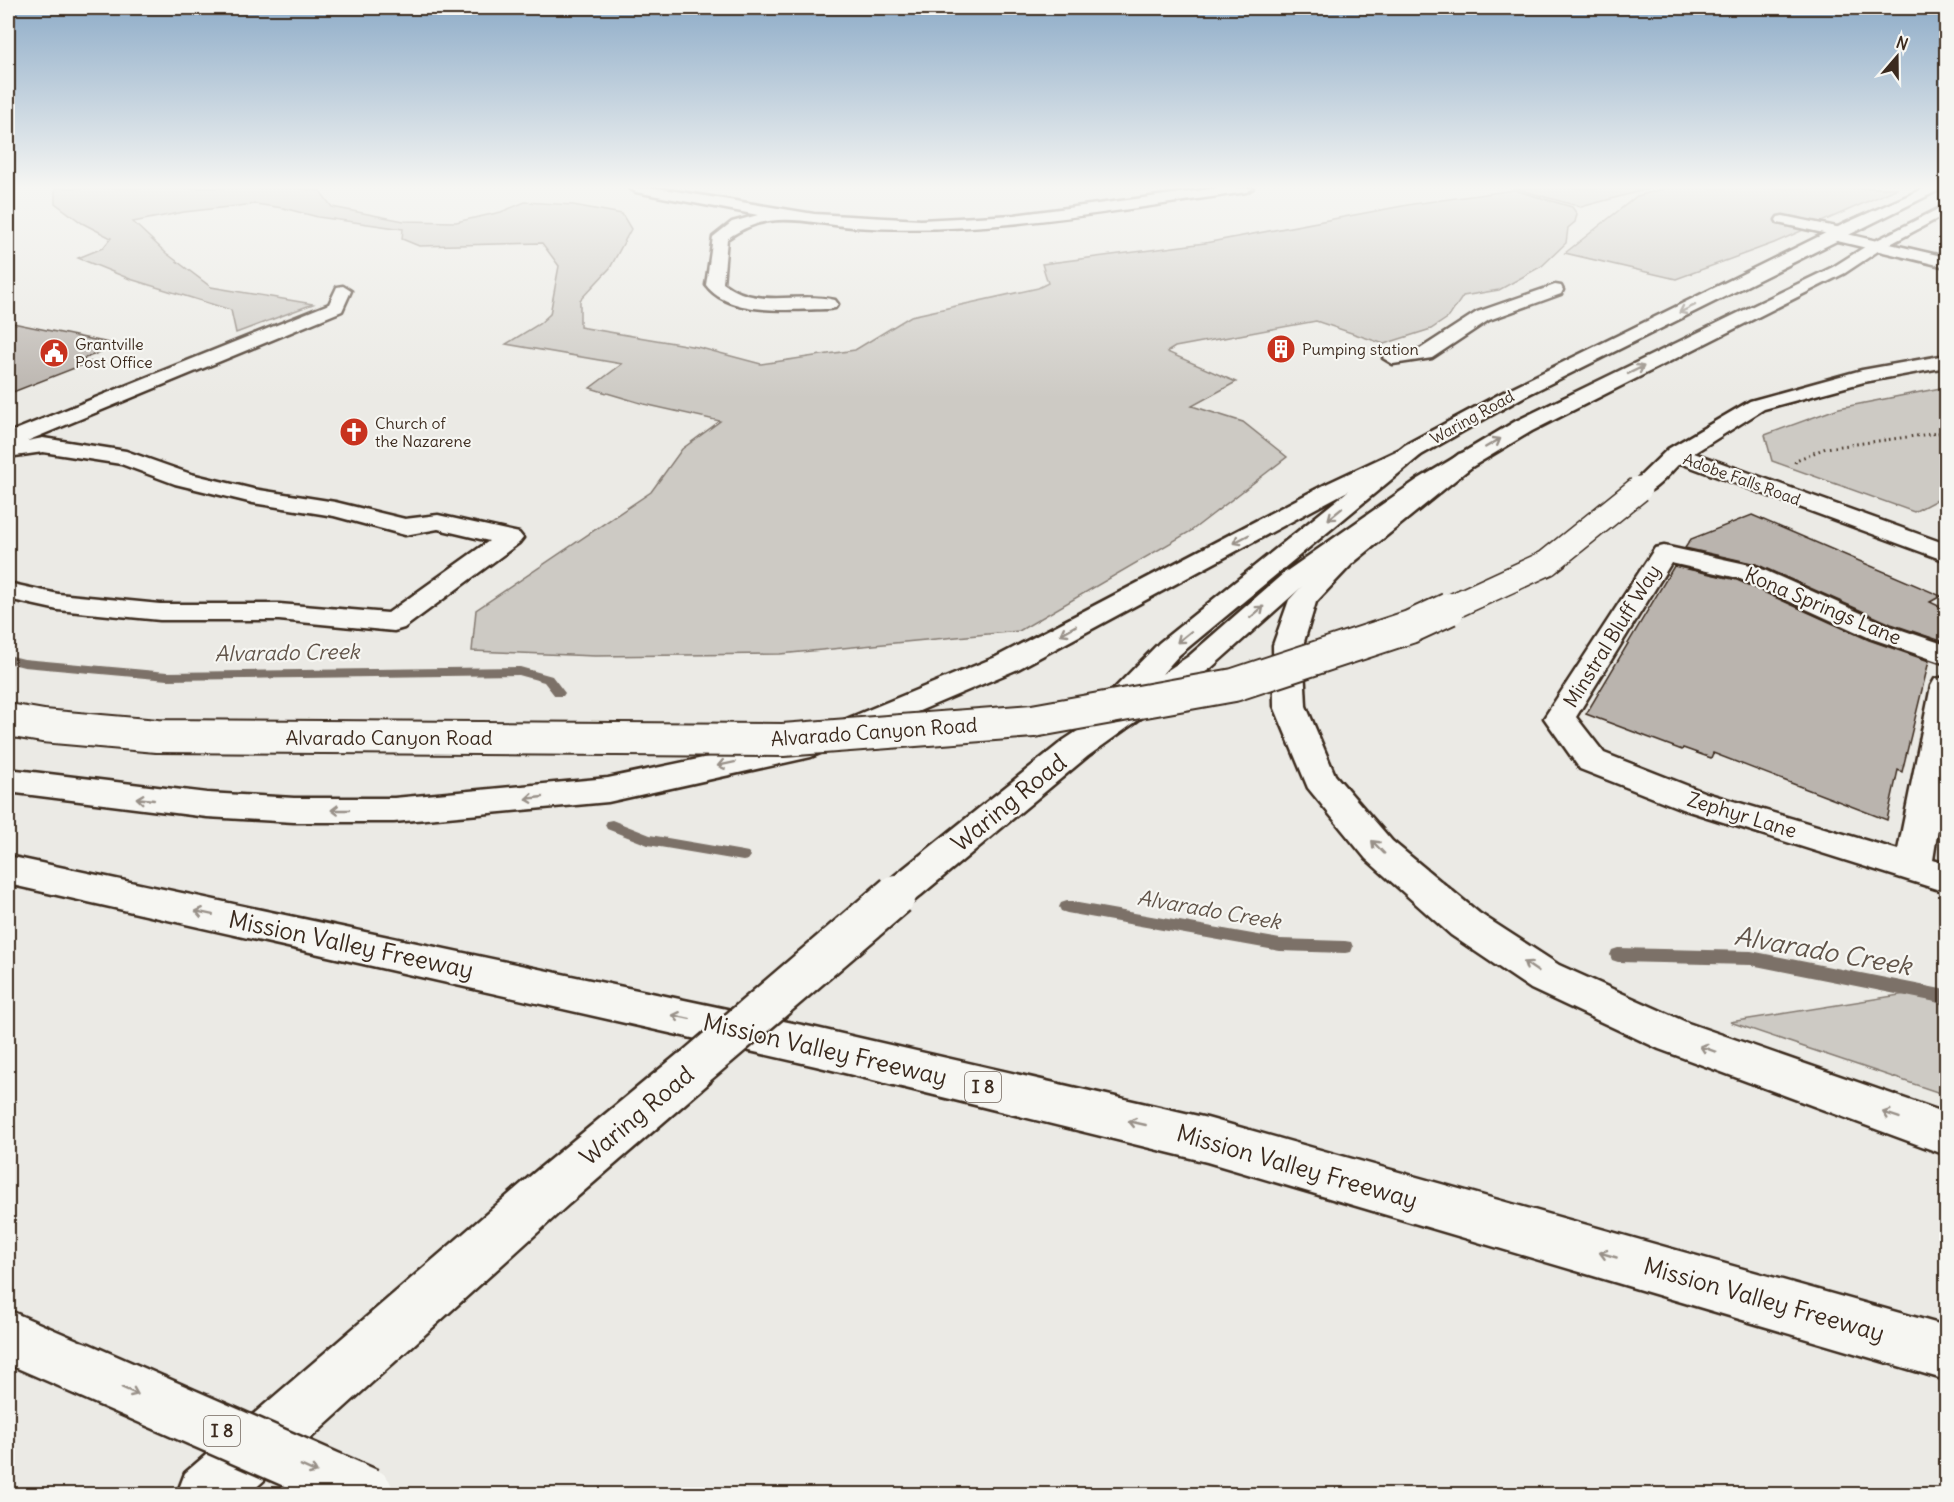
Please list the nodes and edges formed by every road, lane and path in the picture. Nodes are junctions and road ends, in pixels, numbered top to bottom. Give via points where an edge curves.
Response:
1 (717, 258) edge
2 (1788, 258) edge
3 (1857, 258) edge
4 (1930, 258) edge
5 (1947, 262) edge
6 (1555, 290) dead end
7 (343, 291) dead end
8 (829, 304) dead end
9 (1393, 358) dead end
10 (1947, 360) edge
11 (1947, 432) edge
12 (8, 441) edge
13 (8, 450) edge
14 (1413, 450) junction
15 (1676, 454) junction
16 (1467, 459) junction
17 (1775, 490) junction
18 (1947, 553) edge
19 (1664, 554) joint
20 (8, 591) edge
21 (1947, 655) edge
22 (1947, 686) edge
23 (1560, 718) joint
24 (8, 720) edge
25 (1076, 748) junction
26 (8, 781) edge
27 (1913, 868) junction
28 (8, 870) edge
29 (1947, 878) edge
30 (1947, 1134) edge
31 (8, 1337) edge
32 (1947, 1353) edge
33 (206, 1494) edge
34 (367, 1494) edge

1 - 8 main road via 714,285 732,298 766,304
2 -> 14 main road, Waring Road via 1518,392
16 -> 3 main road, Waring Road via 1524,426
4 - 5 main road
6 - 9 main road via 1483,316 1425,354
7 - 12 main road via 336,307
10 - 15 main road, Adobe Falls Road via 1862,376 1757,405
11 - 17 path via 1811,453 1796,460
13 - 20 main road via 43,445 126,458 183,479 252,496 335,509 405,527 438,522 510,538 394,622 279,612 160,612 57,602
14 -> 25 main road, Waring Road via 1169,649
14 -> 26 main road via 1007,663 811,746 608,790 394,810 207,805
15 - 17 main road, Adobe Falls Road
15 - 24 main road, Alvarado Canyon Road, bridge via 1547,563 1410,627 1234,685 1033,721 771,740 157,736
25 -> 16 main road, Waring Road via 1200,662 1294,579
30 -> 16 main road via 1674,1036 1545,976 1466,924 1379,850 1320,780 1290,706 1288,645 1303,600 1344,557
17 - 18 main road, Adobe Falls Road
19 - 21 main road, Kona Springs Lane via 1746,572 1880,632
19 - 23 main road, Minstral Bluff Way
22 - 27 main road
23 - 27 main road, Zephyr Lane via 1592,761 1694,801
25 - 33 main road, Waring Road, bridge via 896,895 552,1188
27 - 29 main road, Zephyr Lane
32 -> 28 main road, Mission Valley Freeway / I 8 via 1207,1140 816,1047
31 -> 34 main road, I 8, bridge

